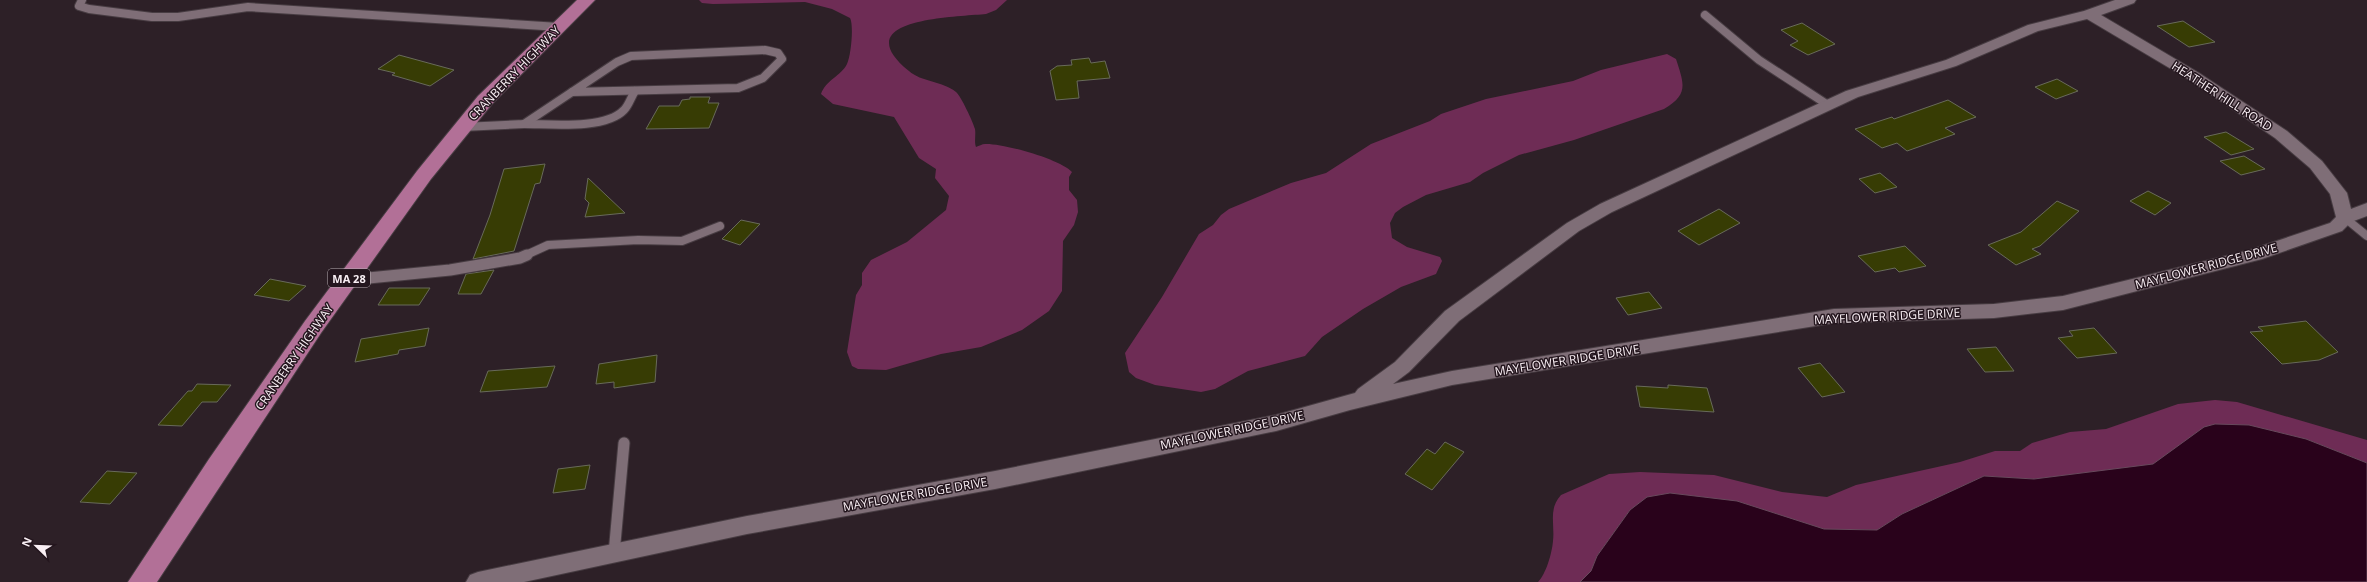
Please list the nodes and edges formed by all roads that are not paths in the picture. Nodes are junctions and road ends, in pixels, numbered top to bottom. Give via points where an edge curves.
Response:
1 (82, 0) edge
2 (587, 0) edge
3 (2129, 0) edge
4 (246, 4) edge
5 (2089, 14) junction
6 (1705, 15) dead end
7 (559, 27) junction
8 (635, 91) junction
9 (572, 92) junction
10 (1828, 105) junction
11 (524, 124) junction
12 (463, 127) junction
13 (2367, 209) edge
14 (2345, 218) junction
15 (720, 226) dead end
16 (2367, 236) edge
17 (347, 280) junction
18 (1350, 402) junction
19 (624, 443) dead end
20 (614, 554) junction
21 (142, 582) edge
22 (478, 582) edge

1 - 4 lane via 79,6 89,9 152,17 178,17
2 - 7 main road, CRANBERRY HIGHWAY / MA 28
3 - 5 street, MAYFLOWER RIDGE DRIVE
4 - 7 lane
5 - 10 street, MAYFLOWER RIDGE DRIVE via 2033,28 1951,63 1869,88
5 - 14 street, HEATHER HILL ROAD via 2226,96 2274,130 2307,158 2334,187 2344,202
6 - 10 lane via 1759,60
7 - 12 main road, CRANBERRY HIGHWAY / MA 28 via 485,100
8 - 9 lane
8 - 9 lane via 738,88 754,83 776,68 782,59 778,53 766,50 631,56
8 - 11 lane via 624,111 612,119 598,122
9 - 11 lane
10 - 18 street, MAYFLOWER RIDGE DRIVE via 1606,208 1573,227 1452,316 1393,375
11 - 12 lane
12 - 17 main road, CRANBERRY HIGHWAY / MA 28
13 - 14 street, MAYFLOWER RIDGE DRIVE
14 - 16 lane
14 - 18 street, MAYFLOWER RIDGE DRIVE via 2336,226 2255,255 2063,303 1994,311 1887,313 1798,321 1452,378
15 - 17 lane via 682,241 638,240 548,245 512,260 450,270
17 - 21 main road, CRANBERRY HIGHWAY / MA 28 via 218,466
18 - 20 street, MAYFLOWER RIDGE DRIVE via 1276,424 995,480 747,525
19 - 20 lane
20 - 22 street, MAYFLOWER RIDGE DRIVE

